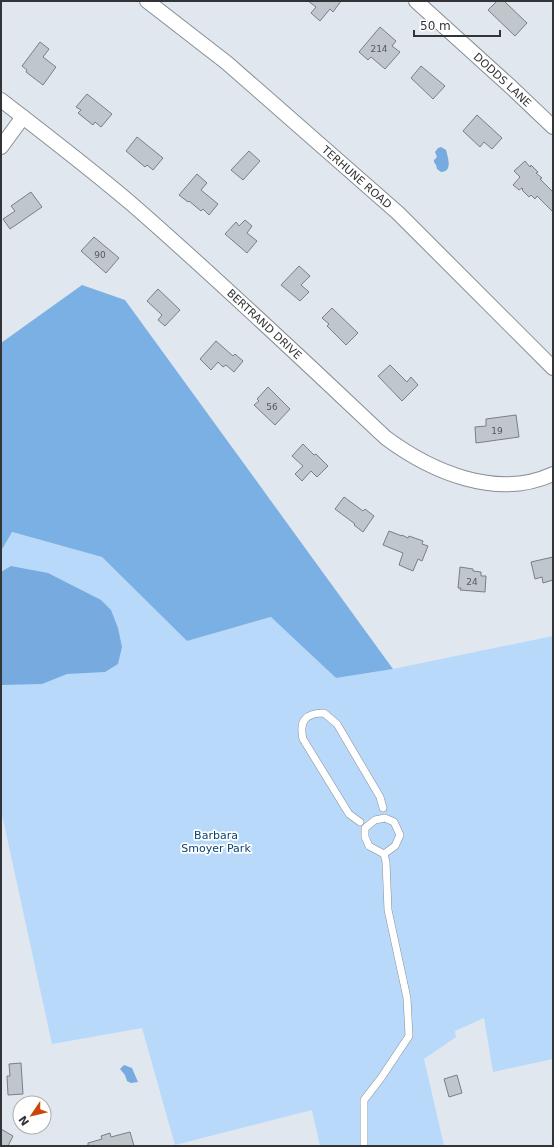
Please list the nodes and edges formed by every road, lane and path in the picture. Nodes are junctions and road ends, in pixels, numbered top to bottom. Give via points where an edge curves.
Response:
1 (147, 1) edge
2 (416, 1) edge
3 (1, 100) edge
4 (24, 117) junction
5 (553, 127) edge
6 (1, 146) edge
7 (553, 368) edge
8 (553, 474) edge
9 (383, 808) dead end
10 (360, 822) dead end
11 (384, 854) junction
12 (364, 1146) edge

1 - 7 street, TERHUNE ROAD via 227,63 398,213
2 - 5 street, DODDS LANE
3 - 4 street, BERTRAND DRIVE
4 - 6 street
4 - 8 street, BERTRAND DRIVE via 132,205 207,271 386,438 404,451 446,472 497,484 516,484
9 - 10 lane via 380,796 336,724 324,713 314,713 304,720 301,730 303,739 349,814
11 - 11 lane via 395,846 400,835 394,822 385,818 375,820 366,828 365,837 369,846
11 - 12 lane via 388,910 407,998 409,1036 364,1100

